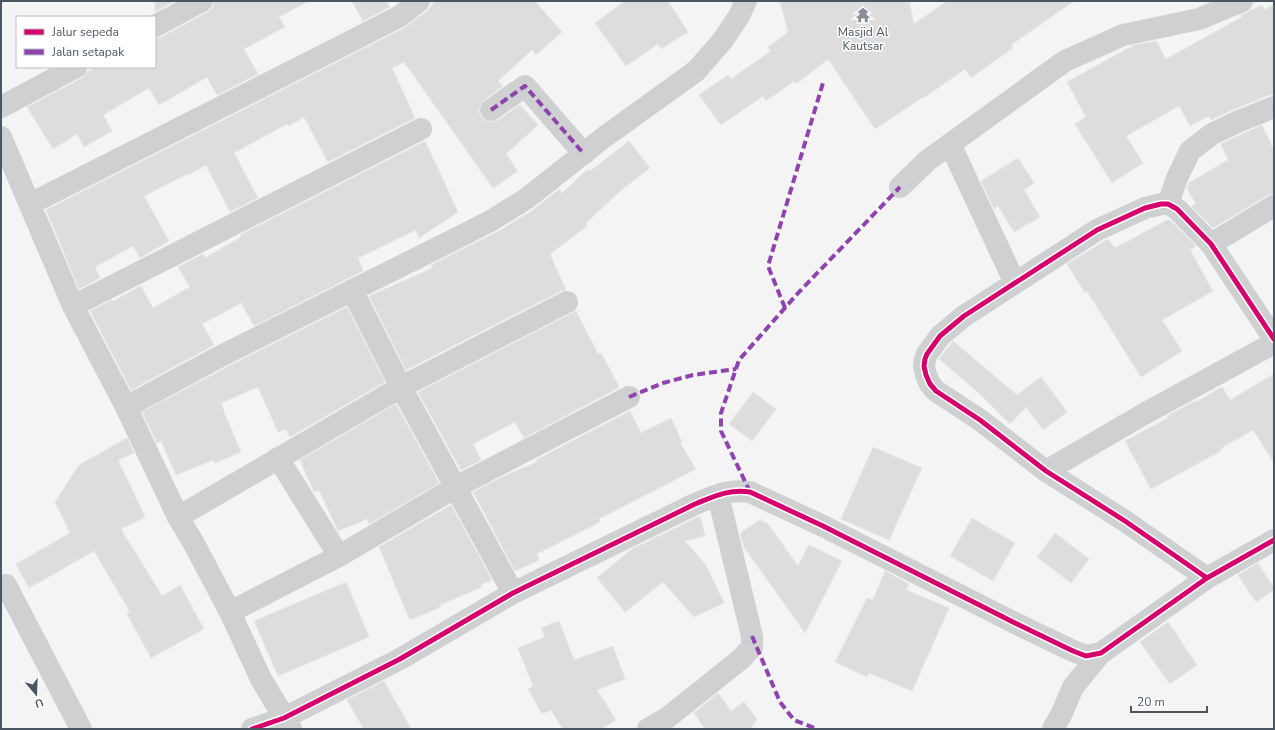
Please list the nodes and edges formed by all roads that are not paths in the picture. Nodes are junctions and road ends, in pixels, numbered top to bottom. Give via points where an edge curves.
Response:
1 (202, 1) edge
2 (419, 1) edge
3 (746, 1) edge
4 (1242, 1) edge
5 (156, 25) edge
6 (74, 68) edge
7 (1, 107) edge
8 (1274, 107) edge
9 (490, 110) dead end
10 (421, 129) dead end
11 (1, 137) edge
12 (950, 144) junction
13 (584, 154) junction
14 (900, 187) dead end
15 (30, 204) junction
16 (1168, 204) junction
17 (1274, 206) edge
18 (1211, 244) junction
19 (1015, 283) junction
20 (352, 290) junction
21 (567, 302) dead end
22 (73, 306) junction
23 (1274, 340) edge
24 (1274, 343) edge
25 (401, 387) junction
26 (629, 397) dead end
27 (126, 407) junction
28 (278, 458) junction
29 (1046, 471) junction
30 (456, 487) junction
31 (718, 494) junction
32 (178, 517) junction
33 (1274, 540) edge
34 (339, 556) junction
35 (1207, 578) junction
36 (6, 585) dead end
37 (513, 593) junction
38 (230, 612) junction
39 (1101, 653) junction
40 (288, 723) edge
41 (82, 729) edge
42 (252, 729) edge
43 (648, 729) edge
44 (1053, 729) edge

1 - 5 street
2 - 15 street via 400,16
3 - 13 street via 724,40 696,71
4 - 12 street via 1199,18 1123,35 1065,61
6 - 7 street
8 - 16 street via 1212,134 1190,151
9 - 13 street via 525,86
10 - 22 street
11 - 15 street
12 - 14 street via 928,160
12 - 19 street
13 - 20 street via 526,199 492,220
15 - 22 street
16 - 18 street via 1177,209
16 - 19 street via 1145,208 1097,230
17 - 18 street
18 - 23 street
19 - 29 street via 964,316 940,336 928,354 924,366 930,384 936,391 980,420
20 - 25 street
20 - 27 street
21 - 25 street
22 - 27 street
24 - 29 street
25 - 28 street
25 - 30 street
26 - 30 street
27 - 32 street
28 - 32 street
28 - 34 street
29 - 35 street
30 - 34 street
30 - 37 street
31 - 37 street
31 - 39 street via 737,490 750,492 1073,651 1086,656
31 - 43 street via 752,636 752,647 741,659 667,718
32 - 38 street
33 - 35 street
34 - 38 street
35 - 39 street
36 - 41 street
37 - 40 street
38 - 40 street via 262,679
39 - 44 street via 1072,688
40 - 42 street

